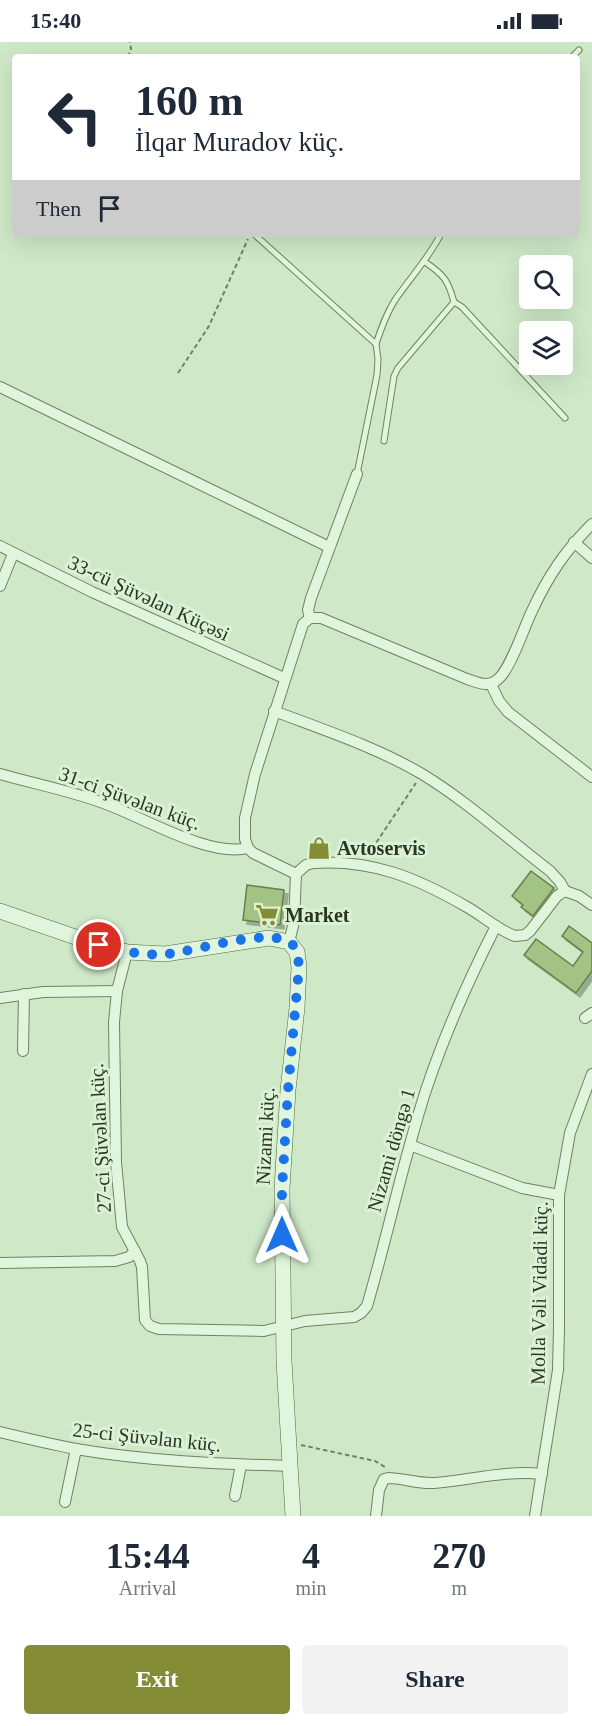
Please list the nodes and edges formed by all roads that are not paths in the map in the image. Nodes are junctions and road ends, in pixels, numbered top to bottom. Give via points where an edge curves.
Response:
1 (579, 50) dead end
2 (575, 54) edge
3 (255, 237) edge
4 (439, 237) edge
5 (425, 262) junction
6 (454, 303) junction
7 (376, 344) junction
8 (0, 387) edge
9 (565, 418) dead end
10 (384, 441) dead end
11 (357, 474) joint
12 (592, 524) edge
13 (574, 542) junction
14 (0, 546) edge
15 (329, 547) junction
16 (13, 554) junction
17 (592, 558) edge
18 (0, 586) edge
19 (310, 618) junction
20 (284, 678) junction
21 (491, 684) junction
22 (274, 711) junction
23 (0, 774) edge
24 (592, 777) edge
25 (248, 848) junction
26 (296, 874) junction
27 (565, 891) junction
28 (592, 905) edge
29 (0, 911) edge
30 (496, 926) junction
31 (289, 942) junction
32 (128, 952) junction
33 (117, 991) junction
34 (24, 994) junction
35 (0, 998) edge
36 (23, 1051) dead end
37 (592, 1074) edge
38 (410, 1145) junction
39 (559, 1195) junction
40 (135, 1251) junction
41 (0, 1263) edge
42 (284, 1327) junction
43 (0, 1432) edge
44 (76, 1449) junction
45 (241, 1465) junction
46 (291, 1466) junction
47 (542, 1474) junction
48 (235, 1496) dead end
49 (65, 1502) dead end
50 (293, 1516) edge
51 (376, 1516) edge
52 (535, 1516) edge

1 - 2 lane
3 - 7 lane
4 - 5 lane
5 - 6 lane via 448,281
5 - 7 lane via 394,301
6 - 9 lane
6 - 10 lane via 394,376
7 - 11 lane via 376,375
8 - 15 street
11 - 15 street
12 - 13 street
13 - 17 street
13 - 21 street via 548,580 503,674
14 - 16 street, 33-cü Şüvəlan Küçəsi
15 - 19 street via 311,598
16 - 18 street
16 - 20 street, 33-cü Şüvəlan Küçəsi
19 - 20 street via 300,630
19 - 21 street via 327,620 467,679
20 - 22 street
21 - 24 street via 498,702 508,712
22 - 25 street via 245,818
22 - 27 street via 361,744 422,774 550,871
23 - 25 street, 31-ci Şüvəlan küç. via 88,798 182,837 229,850
25 - 26 street
26 - 30 street via 313,862 368,865 423,883
26 - 31 street
27 - 28 street
27 - 30 street via 556,896 525,935 515,936
29 - 32 street
30 - 38 street, Nizami döngə 1 via 454,1012
31 - 32 street via 258,938 165,954
31 - 42 street, Nizami küç. via 297,952 299,967 282,1189
32 - 33 street, 27-ci Şüvəlan küç.
33 - 34 street
33 - 40 street, 27-ci Şüvəlan küç. via 116,1162 122,1227
34 - 35 street
34 - 36 street
37 - 39 street, Molla Vəli Vidadi küç. via 570,1133
38 - 39 street via 522,1188
38 - 42 street, Nizami döngə 1 via 367,1306 354,1317
39 - 47 street, Molla Vəli Vidadi küç. via 559,1350
40 - 41 street via 115,1261
40 - 42 street, 27-ci Şüvəlan küç. via 142,1267 145,1320 150,1326 264,1331
42 - 46 street, Nizami küç.
43 - 44 street, 25-ci Şüvəlan küç.
44 - 45 street, 25-ci Şüvəlan küç.
44 - 49 street
45 - 46 street, 25-ci Şüvəlan küç.
45 - 48 street
46 - 50 street, Nizami küç.
47 - 51 street via 507,1472 435,1483 388,1478 381,1483
47 - 52 street, Molla Vəli Vidadi küç.

